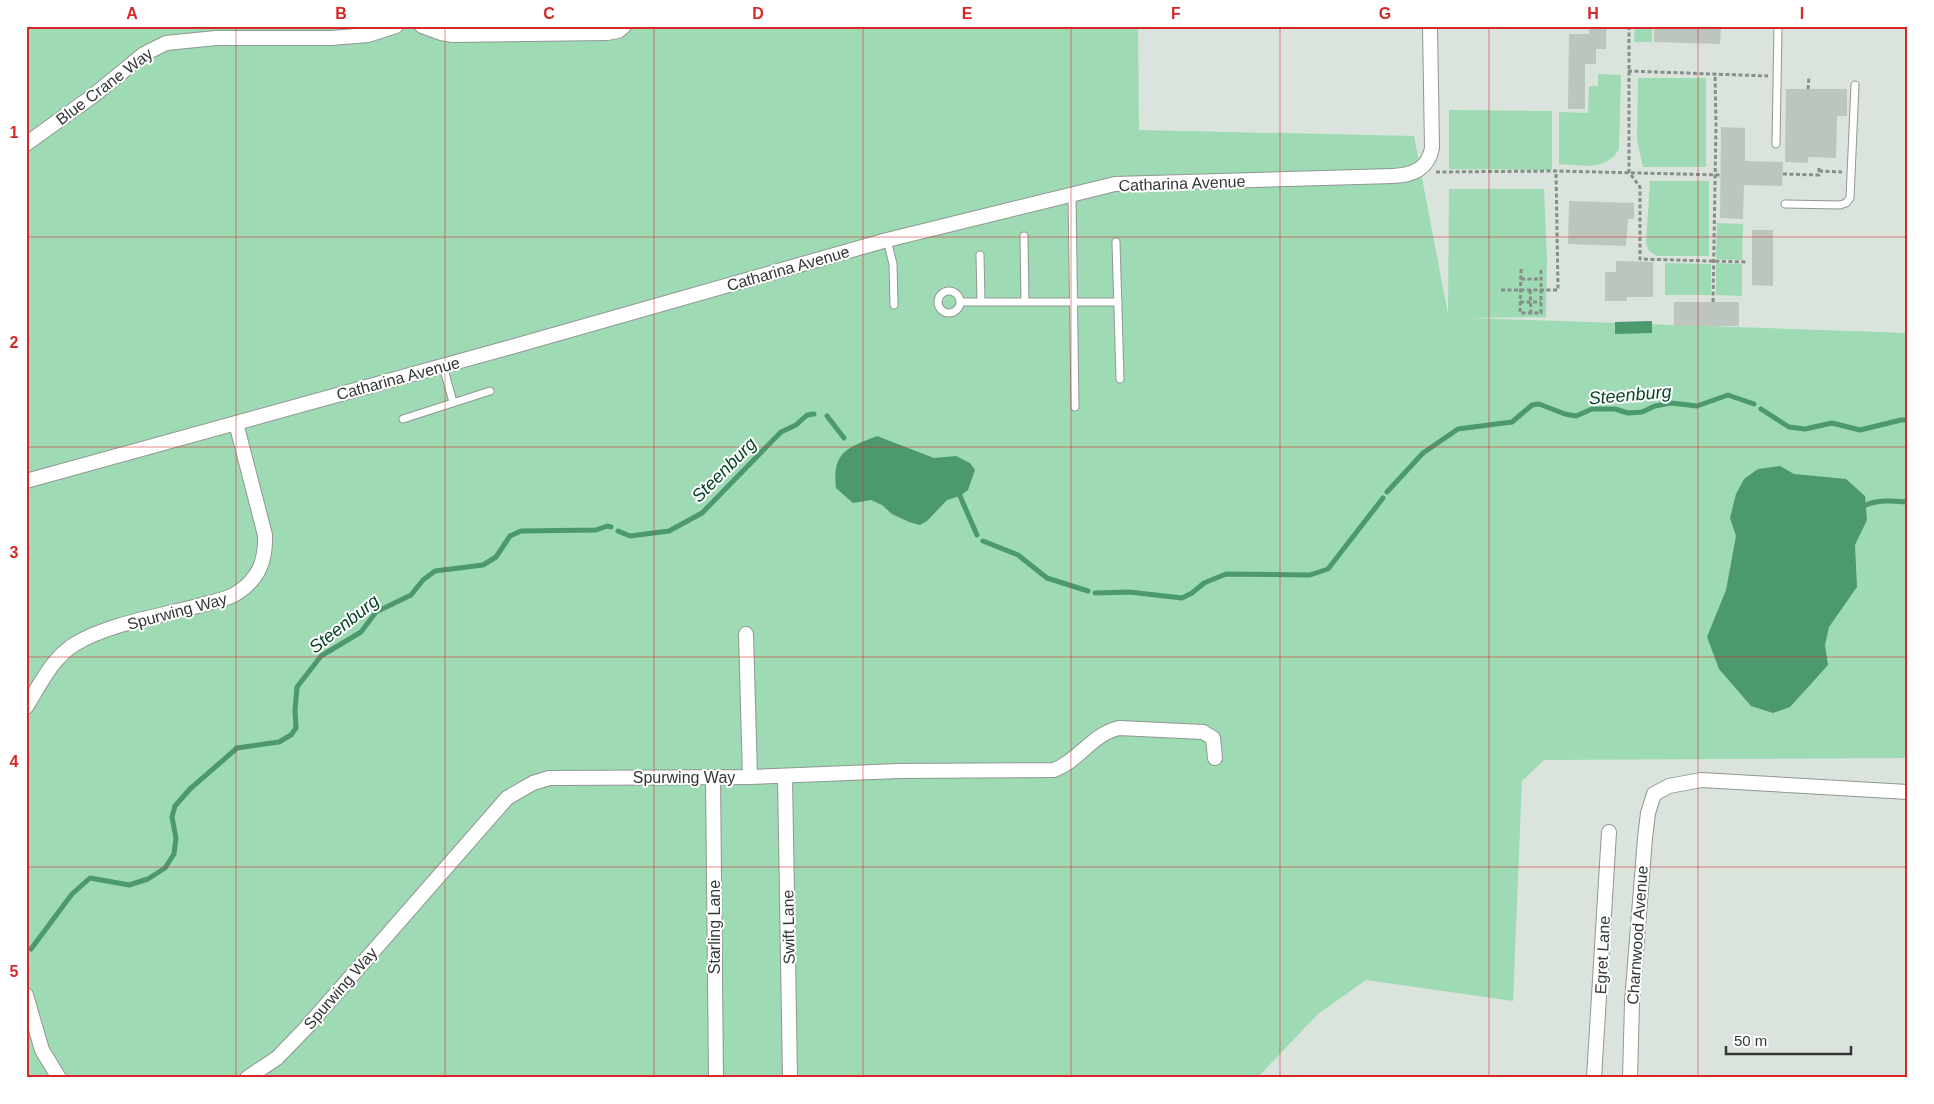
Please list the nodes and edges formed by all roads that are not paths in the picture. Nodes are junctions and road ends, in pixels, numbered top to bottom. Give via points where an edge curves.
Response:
1 (396, 26) edge
2 (422, 26) edge
3 (624, 26) edge
4 (1430, 26) edge
5 (1778, 26) edge
6 (1855, 84) dead end
7 (26, 144) edge
8 (1776, 144) dead end
9 (1072, 194) junction
10 (1785, 204) dead end
11 (1024, 236) dead end
12 (886, 240) junction
13 (1116, 242) dead end
14 (980, 256) dead end
15 (981, 301) junction
16 (1026, 301) junction
17 (1074, 301) junction
18 (961, 302) dead end
19 (1118, 302) junction
20 (894, 305) dead end
21 (443, 366) junction
22 (1120, 379) dead end
23 (490, 391) dead end
24 (453, 402) junction
25 (1075, 407) dead end
26 (403, 418) dead end
27 (236, 423) junction
28 (26, 482) edge
29 (746, 634) dead end
30 (26, 706) edge
31 (1215, 758) dead end
32 (785, 776) junction
33 (713, 777) junction
34 (750, 777) junction
35 (1908, 792) edge
36 (1609, 832) dead end
37 (26, 995) edge
38 (59, 1078) edge
39 (247, 1078) edge
40 (716, 1078) edge
41 (790, 1078) edge
42 (1594, 1078) edge
43 (1630, 1078) edge

1 - 7 street, Blue Crane Way via 368,35 331,38 216,38 166,43 144,54
2 - 3 street via 453,35 608,33
4 - 9 street, Catharina Avenue via 1432,148 1420,170 1406,176 1114,184
5 - 8 lane
6 - 10 lane via 1851,195 1846,203
9 - 12 street, Catharina Avenue
9 - 17 lane
11 - 16 lane
12 - 20 lane via 892,258
12 - 21 street, Catharina Avenue
13 - 19 lane
14 - 15 lane
15 - 16 lane
15 - 18 lane
16 - 17 lane
17 - 19 lane
17 - 25 lane
19 - 22 lane
21 - 24 lane
21 - 27 street, Catharina Avenue
23 - 24 lane
24 - 26 lane
27 - 28 street, Catharina Avenue
27 - 30 street, Spurwing Way via 265,535 266,552 255,577 236,594 109,630 73,645 56,660
29 - 34 street
31 - 32 street, Spurwing Way via 1213,738 1203,732 1119,728 1107,731 1070,762 1054,770
32 - 34 street, Spurwing Way
32 - 41 street, Swift Lane
33 - 34 street, Spurwing Way
33 - 39 street, Spurwing Way via 549,778 516,792 306,1028 277,1058
33 - 40 street, Starling Lane
35 - 43 street, Charnwood Avenue via 1700,780 1669,786 1654,794 1645,838 1632,1002
36 - 42 street, Egret Lane
37 - 38 street via 42,1050

